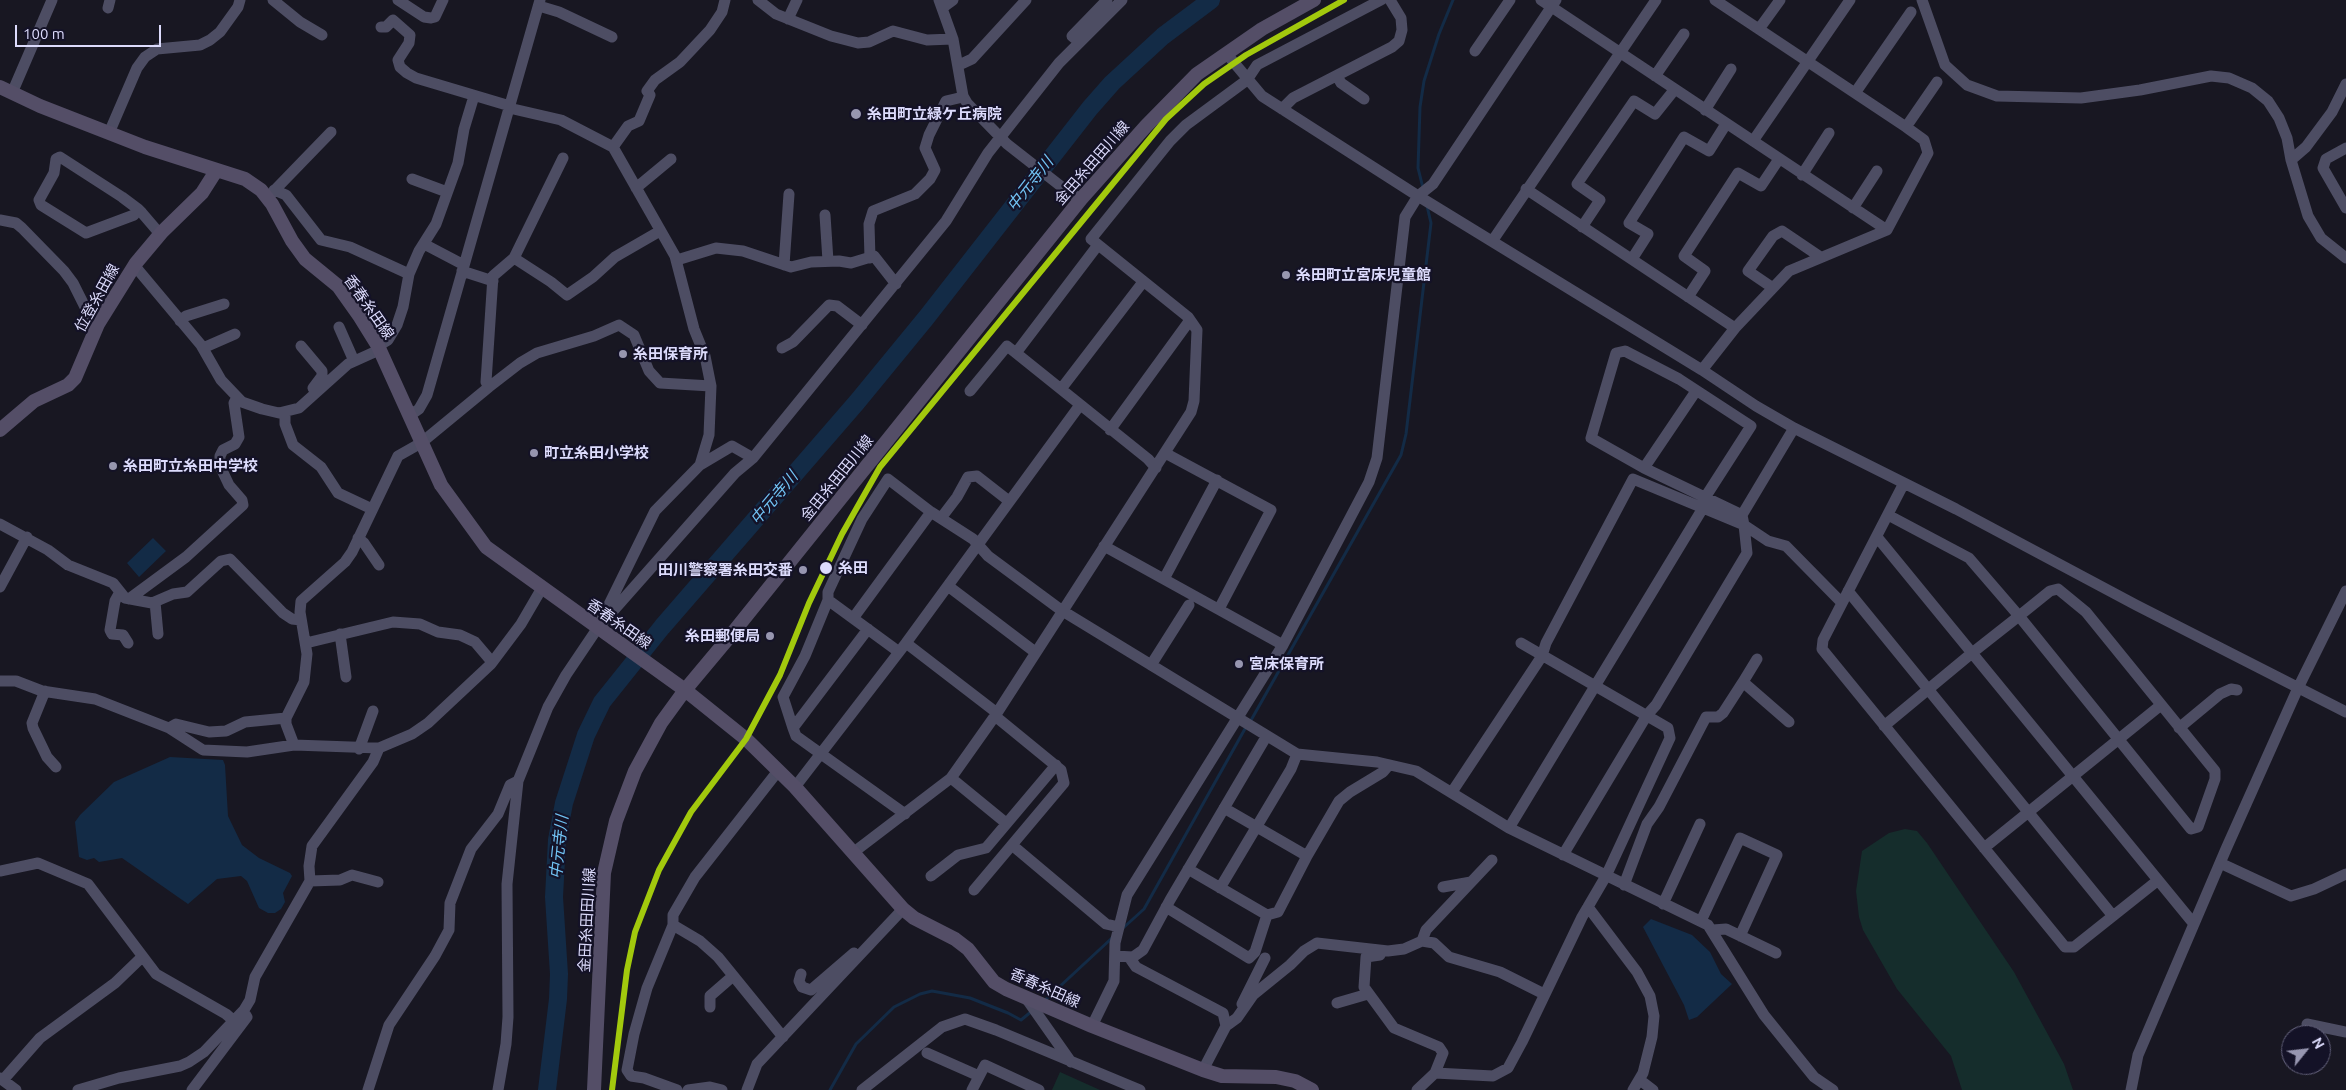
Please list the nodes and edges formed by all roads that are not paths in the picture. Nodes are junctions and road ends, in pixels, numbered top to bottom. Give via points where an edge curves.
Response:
1 (52, 0) edge
2 (240, 0) edge
3 (274, 0) edge
4 (398, 0) edge
5 (443, 0) edge
6 (726, 0) edge
7 (758, 0) edge
8 (797, 0) edge
9 (953, 0) edge
10 (1026, 0) edge
11 (1107, 0) edge
12 (1122, 0) edge
13 (1314, 0) edge
14 (1381, 0) edge
15 (1390, 0) edge
16 (1510, 0) edge
17 (1541, 0) edge
18 (1656, 0) edge
19 (1716, 0) edge
20 (1780, 0) edge
21 (1850, 0) edge
22 (1922, 0) edge
23 (540, 3) edge
24 (940, 4) edge
25 (1554, 4) edge
26 (1733, 5) edge
27 (1911, 12) dead end
28 (788, 19) junction
29 (381, 27) dead end
30 (1759, 29) junction
31 (1684, 34) dead end
32 (322, 35) dead end
33 (612, 37) dead end
34 (953, 39) junction
35 (1079, 42) junction
36 (1476, 51) dead end
37 (1226, 53) junction
38 (1620, 53) junction
39 (1808, 62) junction
40 (959, 66) junction
41 (1731, 69) dead end
42 (1337, 76) junction
43 (1655, 76) junction
44 (1247, 80) junction
45 (1937, 82) dead end
46 (2346, 84) edge
47 (1675, 89) junction
48 (6, 90) edge
49 (1855, 94) junction
50 (474, 96) junction
51 (963, 97) junction
52 (1364, 99) dead end
53 (510, 107) junction
54 (1282, 109) junction
55 (1705, 110) junction
56 (1726, 124) junction
57 (1906, 127) junction
58 (331, 132) dead end
59 (109, 133) junction
60 (1829, 133) dead end
61 (1004, 140) junction
62 (1753, 141) junction
63 (613, 147) junction
64 (2346, 148) edge
65 (563, 158) dead end
66 (671, 159) dead end
67 (1779, 159) junction
68 (2291, 160) junction
69 (216, 171) junction
70 (1878, 171) dead end
71 (1802, 175) junction
72 (412, 179) dead end
73 (636, 188) junction
74 (1526, 189) junction
75 (447, 192) junction
76 (271, 194) junction
77 (790, 194) dead end
78 (1418, 196) junction
79 (1081, 199) junction
80 (1853, 208) junction
81 (2346, 208) edge
82 (138, 209) junction
83 (825, 216) dead end
84 (0, 220) edge
85 (1582, 227) junction
86 (660, 230) junction
87 (1887, 230) junction
88 (160, 234) junction
89 (1493, 240) junction
90 (424, 244) junction
91 (1098, 245) junction
92 (1819, 256) junction
93 (514, 258) junction
94 (870, 258) junction
95 (2346, 258) edge
96 (1632, 259) junction
97 (677, 260) junction
98 (828, 261) junction
99 (784, 265) junction
100 (134, 266) junction
101 (463, 268) junction
102 (409, 274) junction
103 (494, 281) junction
104 (1143, 282) junction
105 (896, 284) junction
106 (1773, 288) junction
107 (1688, 297) junction
108 (224, 304) dead end
109 (180, 320) junction
110 (1190, 320) junction
111 (98, 324) junction
112 (862, 325) junction
113 (339, 327) dead end
114 (1735, 328) junction
115 (235, 334) dead end
116 (301, 346) dead end
117 (203, 348) junction
118 (379, 348) junction
119 (782, 348) dead end
120 (1016, 353) junction
121 (354, 360) junction
122 (1702, 370) junction
123 (711, 386) junction
124 (489, 387) junction
125 (1061, 388) junction
126 (970, 391) dead end
127 (1696, 391) junction
128 (316, 393) junction
129 (237, 397) junction
130 (1080, 405) junction
131 (285, 412) junction
132 (410, 416) junction
133 (1794, 428) junction
134 (0, 430) edge
135 (1110, 430) junction
136 (421, 443) junction
137 (1165, 454) junction
138 (753, 458) junction
139 (700, 465) junction
140 (1156, 468) junction
141 (1644, 468) junction
142 (1218, 480) junction
143 (1904, 482) junction
144 (1706, 496) junction
145 (1010, 501) junction
146 (1703, 508) junction
147 (372, 509) junction
148 (936, 515) junction
149 (1888, 516) junction
150 (1743, 520) junction
151 (0, 524) edge
152 (27, 537) junction
153 (1877, 537) junction
154 (358, 538) junction
155 (978, 545) junction
156 (1104, 546) junction
157 (379, 565) dead end
158 (1164, 579) junction
159 (948, 586) junction
160 (0, 587) edge
161 (542, 588) junction
162 (1848, 591) junction
163 (2346, 591) edge
164 (125, 596) junction
165 (828, 600) junction
166 (155, 602) junction
167 (1842, 603) junction
168 (1189, 605) dead end
169 (1219, 609) junction
170 (1061, 610) junction
171 (2019, 616) junction
172 (854, 618) junction
173 (301, 620) junction
174 (868, 629) junction
175 (602, 632) junction
176 (158, 634) dead end
177 (340, 634) junction
178 (128, 643) dead end
179 (1522, 643) dead end
180 (306, 644) junction
181 (1283, 645) junction
182 (902, 648) junction
183 (1035, 652) junction
184 (1972, 653) junction
185 (1542, 656) junction
186 (1757, 659) dead end
187 (492, 662) junction
188 (1151, 665) junction
189 (346, 677) dead end
190 (0, 681) edge
191 (1743, 682) junction
192 (1595, 686) junction
193 (680, 687) junction
194 (2298, 688) junction
195 (1928, 690) junction
196 (2237, 690) dead end
197 (45, 691) junction
198 (2161, 705) junction
199 (373, 711) dead end
200 (2346, 712) edge
201 (996, 714) junction
202 (1646, 714) junction
203 (286, 718) junction
204 (1239, 718) junction
205 (1789, 722) dead end
206 (1884, 726) junction
207 (169, 728) junction
208 (793, 728) junction
209 (2179, 728) junction
210 (226, 731) junction
211 (1266, 737) junction
212 (2118, 740) junction
213 (294, 745) junction
214 (379, 748) junction
215 (359, 749) junction
216 (224, 751) junction
217 (822, 754) junction
218 (1297, 754) junction
219 (1056, 765) junction
220 (1389, 765) junction
221 (56, 767) dead end
222 (778, 771) junction
223 (2072, 776) junction
224 (951, 778) junction
225 (518, 781) junction
226 (795, 787) junction
227 (1452, 792) junction
228 (1224, 808) junction
229 (2028, 812) junction
230 (905, 814) junction
231 (1006, 823) junction
232 (1700, 824) dead end
233 (1256, 828) junction
234 (1509, 828) junction
235 (1012, 845) junction
236 (1984, 848) junction
237 (854, 852) junction
238 (1563, 855) junction
239 (1307, 856) junction
240 (1492, 860) dead end
241 (2220, 863) junction
242 (1188, 869) junction
243 (0, 870) edge
244 (2346, 874) edge
245 (931, 876) dead end
246 (1606, 876) junction
247 (310, 881) junction
248 (2157, 881) junction
249 (378, 882) dead end
250 (1471, 882) junction
251 (1624, 885) junction
252 (1443, 886) dead end
253 (1220, 888) junction
254 (974, 890) dead end
255 (1663, 904) junction
256 (1166, 907) junction
257 (1588, 907) junction
258 (903, 909) junction
259 (1267, 915) junction
260 (2113, 916) junction
261 (1700, 921) junction
262 (2194, 924) junction
263 (673, 925) junction
264 (1119, 927) junction
265 (1713, 930) junction
266 (1740, 936) junction
267 (1422, 941) junction
268 (863, 952) junction
269 (1388, 952) junction
270 (1776, 953) dead end
271 (1115, 956) junction
272 (142, 957) junction
273 (1129, 957) junction
274 (1265, 958) dead end
275 (801, 974) dead end
276 (733, 976) junction
277 (1368, 994) junction
278 (1544, 994) junction
279 (1026, 998) junction
280 (1336, 1004) dead end
281 (710, 1007) dead end
282 (244, 1010) junction
283 (1237, 1018) junction
284 (234, 1021) junction
285 (2307, 1024) dead end
286 (1092, 1026) junction
287 (1226, 1026) junction
288 (2346, 1032) edge
289 (783, 1038) junction
290 (927, 1052) dead end
291 (1072, 1063) junction
292 (1203, 1070) junction
293 (1435, 1073) junction
294 (979, 1076) junction
295 (1, 1079) edge
296 (1640, 1080) junction
297 (1120, 1086) edge
298 (16, 1090) edge
299 (78, 1090) edge
300 (192, 1090) edge
301 (368, 1090) edge
302 (498, 1090) edge
303 (594, 1090) edge
304 (676, 1090) edge
305 (688, 1090) edge
306 (722, 1090) edge
307 (747, 1090) edge
308 (862, 1090) edge
309 (972, 1090) edge
310 (1039, 1090) edge
311 (1140, 1090) edge
312 (1312, 1090) edge
313 (1417, 1090) edge
314 (1632, 1090) edge
315 (1653, 1090) edge
316 (1833, 1090) edge
317 (2131, 1090) edge

1 - 48 street
2 - 59 street via 220,32 210,40 200,45 157,49 145,57 137,68
3 - 32 street
4 - 5 street via 431,18 436,17
6 - 63 street via 710,30 680,62 655,80 648,91 650,95 639,121 628,126
7 - 28 street
8 - 28 street
9 - 24 street
10 - 40 street via 972,59
11 - 35 street via 1072,36
12 - 35 street
13 - 37 main road, 金田糸田田川線
14 - 44 street via 1257,66
15 - 42 street via 1401,18 1399,41
16 - 36 street
17 - 25 street
18 - 38 street
19 - 26 street
20 - 30 street
21 - 39 street
22 - 68 street via 1945,65 1967,85 1997,96 2081,98 2211,76 2229,78 2252,88 2268,101 2287,138
23 - 33 street
23 - 53 street
24 - 34 street
25 - 38 street
25 - 78 street via 1432,184
26 - 30 street
27 - 49 street
28 - 34 street via 858,43 869,42 893,31 927,40
29 - 50 street via 386,27 393,20 410,34 410,43 398,60 407,73
30 - 39 street
31 - 43 street
34 - 40 street
35 - 61 street via 1059,63
37 - 44 street
37 - 79 main road, 金田糸田田川線 via 1197,74
38 - 43 street
38 - 74 street
39 - 49 street
39 - 62 street
40 - 51 street
41 - 55 street
42 - 52 street via 1341,83
42 - 54 street via 1292,98
43 - 47 street
44 - 54 street via 1262,96
44 - 91 street via 1186,125 1170,141 1091,239
45 - 57 street
46 - 68 street via 2322,126
47 - 55 street
47 - 85 street via 1655,114 1634,101 1576,184 1600,200
48 - 59 main road, 香春糸田線
49 - 57 street
50 - 53 street
50 - 75 street via 458,163
51 - 61 street via 990,129
51 - 94 street via 946,101 929,135 925,148 934,170 930,179 915,194 873,212 868,224
53 - 63 street via 561,120
53 - 101 street
54 - 78 street
55 - 56 street
56 - 62 street
56 - 96 street via 1709,151 1684,137 1629,223 1648,234
57 - 87 street via 1924,140 1928,153
58 - 76 street
59 - 69 main road, 香春糸田線
60 - 71 street
61 - 79 street
61 - 105 street
62 - 67 street
63 - 73 street
64 - 81 street via 2326,159 2323,168
65 - 93 street
66 - 73 street
67 - 71 street
67 - 107 street via 1761,186 1738,173 1684,256 1704,271
68 - 95 street via 2308,216 2321,238
69 - 76 main road, 香春糸田線 via 245,179
69 - 88 main road, 位登糸田線 via 202,193
70 - 80 street
71 - 80 street
72 - 75 street
73 - 86 street
74 - 85 street
74 - 89 street
75 - 90 street via 436,224
76 - 102 street via 286,195 321,240 350,247
76 - 118 main road, 香春糸田線 via 292,242 305,259 338,286
77 - 99 street
78 - 89 street
78 - 181 street via 1405,217 1377,458 1369,482
79 - 193 main road, 金田糸田田川線 via 744,620
80 - 87 street
82 - 82 street via 60,157 56,159 54,173 39,200 41,205 86,233 134,215
82 - 88 street
83 - 98 street
84 - 111 street via 16,223 64,271 90,317
85 - 96 street
86 - 93 street via 615,257 567,295
86 - 97 street
87 - 92 street
88 - 100 main road, 位登糸田線
89 - 122 street
90 - 101 street
90 - 102 street
91 - 104 street
91 - 120 street
92 - 106 street via 1789,271
92 - 106 street via 1782,231 1773,236 1748,271
93 - 103 street via 493,276
94 - 98 street via 851,263
94 - 105 street via 874,256
96 - 107 street
97 - 99 street via 716,248 742,251
97 - 123 street via 686,304 705,356
98 - 99 street via 791,267
100 - 109 street
100 - 111 main road, 位登糸田線
101 - 103 street
101 - 132 street via 427,395 419,409
102 - 118 street via 397,325
103 - 124 street via 486,382
104 - 110 street
104 - 125 street
105 - 112 street
106 - 114 street
107 - 114 street
108 - 109 street
109 - 117 street
110 - 135 street
110 - 137 street via 1196,330 1194,401 1191,412
111 - 134 main road, 位登糸田線 via 75,378 68,385 34,401
112 - 119 street via 837,306 829,305 793,342
112 - 138 street
113 - 121 street
114 - 122 street
115 - 117 street
116 - 128 street via 322,371 322,376 312,388
117 - 129 street via 221,380
118 - 121 street
118 - 132 main road, 香春糸田線
120 - 125 street
120 - 126 street via 1008,346
121 - 128 street
122 - 133 street
123 - 124 street via 660,383 649,371 634,335 619,325 538,353
123 - 139 street via 709,435
124 - 136 street
125 - 130 street
127 - 141 street
127 - 141 street via 1625,351 1616,353 1591,438
127 - 144 street via 1751,426
128 - 131 street via 299,408
129 - 131 street via 262,409
129 - 164 street via 234,403 239,438 223,450 220,466 243,505 186,557
130 - 135 street
130 - 145 street
131 - 147 street via 285,424 293,444 321,467 338,493
132 - 136 main road, 香春糸田線
133 - 143 street
133 - 150 street
135 - 140 street
136 - 147 street via 398,456
136 - 161 main road, 香春糸田線 via 441,485 486,547
137 - 140 street
137 - 142 street
138 - 139 street via 732,446
138 - 175 street via 735,473
139 - 175 street via 655,511
140 - 156 street
141 - 144 street
142 - 158 street
142 - 169 street via 1272,510
143 - 149 street
143 - 194 street
144 - 150 street
145 - 148 street via 977,476 968,477 957,497
145 - 155 street
146 - 150 street
146 - 185 street via 1633,479
146 - 192 street
147 - 154 street
148 - 155 street
148 - 165 street via 888,479 862,519 828,592
148 - 172 street
149 - 153 street
149 - 171 street via 1969,558
150 - 167 street via 1768,541 1786,546
150 - 202 street via 1747,553 1656,705
151 - 152 street
152 - 160 street
152 - 164 street via 68,565 113,583
153 - 162 street
153 - 184 street
154 - 157 street
154 - 173 street via 346,562 301,601
155 - 159 street
155 - 170 street
156 - 158 street
156 - 170 street
158 - 169 street
159 - 182 street
159 - 183 street
161 - 175 main road, 香春糸田線
161 - 187 street via 521,624
162 - 167 street
162 - 195 street
163 - 194 street
164 - 166 street
164 - 178 street via 115,601 110,630 112,634 124,635
165 - 172 street
165 - 208 street via 805,656 783,697
166 - 173 street via 187,592 221,560 230,559 284,613 292,619
166 - 176 street
167 - 206 street via 1823,640 1822,649
168 - 188 street
169 - 181 street
170 - 183 street
170 - 188 street
171 - 184 street
171 - 198 street via 2050,591 2058,589 2086,612
171 - 212 street
172 - 174 street
173 - 180 street
174 - 182 street
174 - 208 street
175 - 193 main road, 香春糸田線
175 - 225 street via 566,675 548,707
177 - 180 street
177 - 187 street via 393,622 420,624 474,642
177 - 189 street
179 - 185 street
180 - 203 street via 304,682
181 - 204 street
182 - 201 street
182 - 217 street
183 - 201 street
184 - 195 street
184 - 223 street
185 - 192 street
185 - 227 street
186 - 191 street
187 - 214 street via 428,723 412,734
188 - 204 street
190 - 197 street via 16,681
191 - 205 street
191 - 251 street via 1723,714 1706,717 1703,721 1659,808 1647,824
192 - 202 street
192 - 234 street
193 - 222 main road, 香春糸田線 via 746,739
193 - 303 main road, 金田糸田田川線 via 635,771 616,821 604,873
194 - 200 street
194 - 241 street
195 - 206 street
195 - 229 street
196 - 209 street via 2230,689 2220,694
197 - 207 street via 95,699
197 - 221 street via 32,723 47,756
198 - 209 street
198 - 212 street
199 - 215 street
201 - 219 street
201 - 224 street
202 - 238 street
202 - 246 street via 1668,728 1670,738
203 - 210 street via 245,722
203 - 213 street via 288,736
204 - 211 street
204 - 264 street via 1127,895
206 - 236 street
207 - 210 street via 176,724 209,732
207 - 216 street via 203,750
208 - 217 street via 796,736
209 - 212 street via 2214,771 2215,779 2198,827 2191,829
210 - 216 street via 228,739
211 - 218 street
211 - 228 street
212 - 223 street
213 - 215 street
213 - 216 street via 248,752
214 - 215 street
214 - 247 street via 373,762 312,846
217 - 226 street
217 - 230 street
218 - 220 street
218 - 233 street
219 - 231 street
219 - 235 street via 1061,770 1064,783
220 - 227 street via 1416,771
220 - 239 street via 1339,801
222 - 226 main road, 香春糸田線
222 - 263 street via 695,877 673,915
223 - 229 street
223 - 248 street
224 - 230 street
224 - 231 street
225 - 301 street via 510,785 498,814 471,849 450,903 450,930 389,1025
225 - 302 street via 507,884 508,1017
226 - 237 main road, 香春糸田線
227 - 234 street
228 - 233 street
228 - 242 street
229 - 236 street
229 - 260 street
230 - 237 street
231 - 245 street via 986,848 958,855
232 - 255 street
233 - 239 street
233 - 253 street
234 - 238 street
235 - 254 street
235 - 264 street via 1106,924
236 - 260 street via 2064,947 2074,948
237 - 258 main road, 香春糸田線
238 - 246 street
239 - 259 street via 1278,912
240 - 250 street
241 - 244 street via 2291,896
241 - 262 street
242 - 253 street
242 - 256 street
243 - 272 street via 38,863 88,884
246 - 251 street
246 - 257 street
247 - 249 street via 340,880 352,875
247 - 282 street via 272,943 255,977 250,1000
248 - 260 street
248 - 262 street
250 - 252 street
250 - 267 street via 1426,930
251 - 255 street
253 - 259 street
255 - 261 street
256 - 259 street via 1249,958 1255,952
256 - 273 street via 1143,950
257 - 278 street
257 - 296 street via 1637,972 1650,996 1654,1016 1652,1037
258 - 268 street
258 - 279 main road, 香春糸田線 via 955,939 968,949 994,982
261 - 265 street
261 - 266 street via 1740,838 1777,855
262 - 317 street via 2138,1054
263 - 276 street via 718,957
263 - 304 street via 647,988 627,1070 631,1076
264 - 271 street
265 - 266 street via 1726,929
265 - 316 street via 1764,1015 1814,1077
266 - 270 street
267 - 269 street
267 - 278 street via 1434,943 1449,957 1500,972
268 - 275 street via 853,954 811,990 805,990 799,982
268 - 289 street
269 - 277 street via 1366,957 1364,987
269 - 283 street via 1317,943 1253,995
271 - 273 street
271 - 286 street via 1114,981
272 - 284 street via 156,974
272 - 295 street via 115,983 40,1038
273 - 287 street via 1136,967 1223,1013
274 - 283 street
276 - 281 street via 710,996
276 - 289 street
277 - 280 street
277 - 293 street via 1394,1028 1438,1047 1443,1053
278 - 293 street via 1508,1068 1493,1076
279 - 286 main road, 香春糸田線
279 - 291 street
282 - 284 street
282 - 300 street via 247,1018
283 - 287 street
284 - 299 street via 204,1052 180,1066
285 - 288 street
286 - 292 main road, 香春糸田線
287 - 292 street
289 - 307 street via 757,1064
290 - 294 street
291 - 297 street
291 - 308 street via 964,1019 942,1027
292 - 312 main road, 香春糸田線 via 1222,1076 1276,1077 1295,1081
293 - 313 street
294 - 309 street
294 - 310 street via 985,1065
295 - 298 street
296 - 314 street
296 - 315 street
297 - 311 street
305 - 306 street via 710,1087

